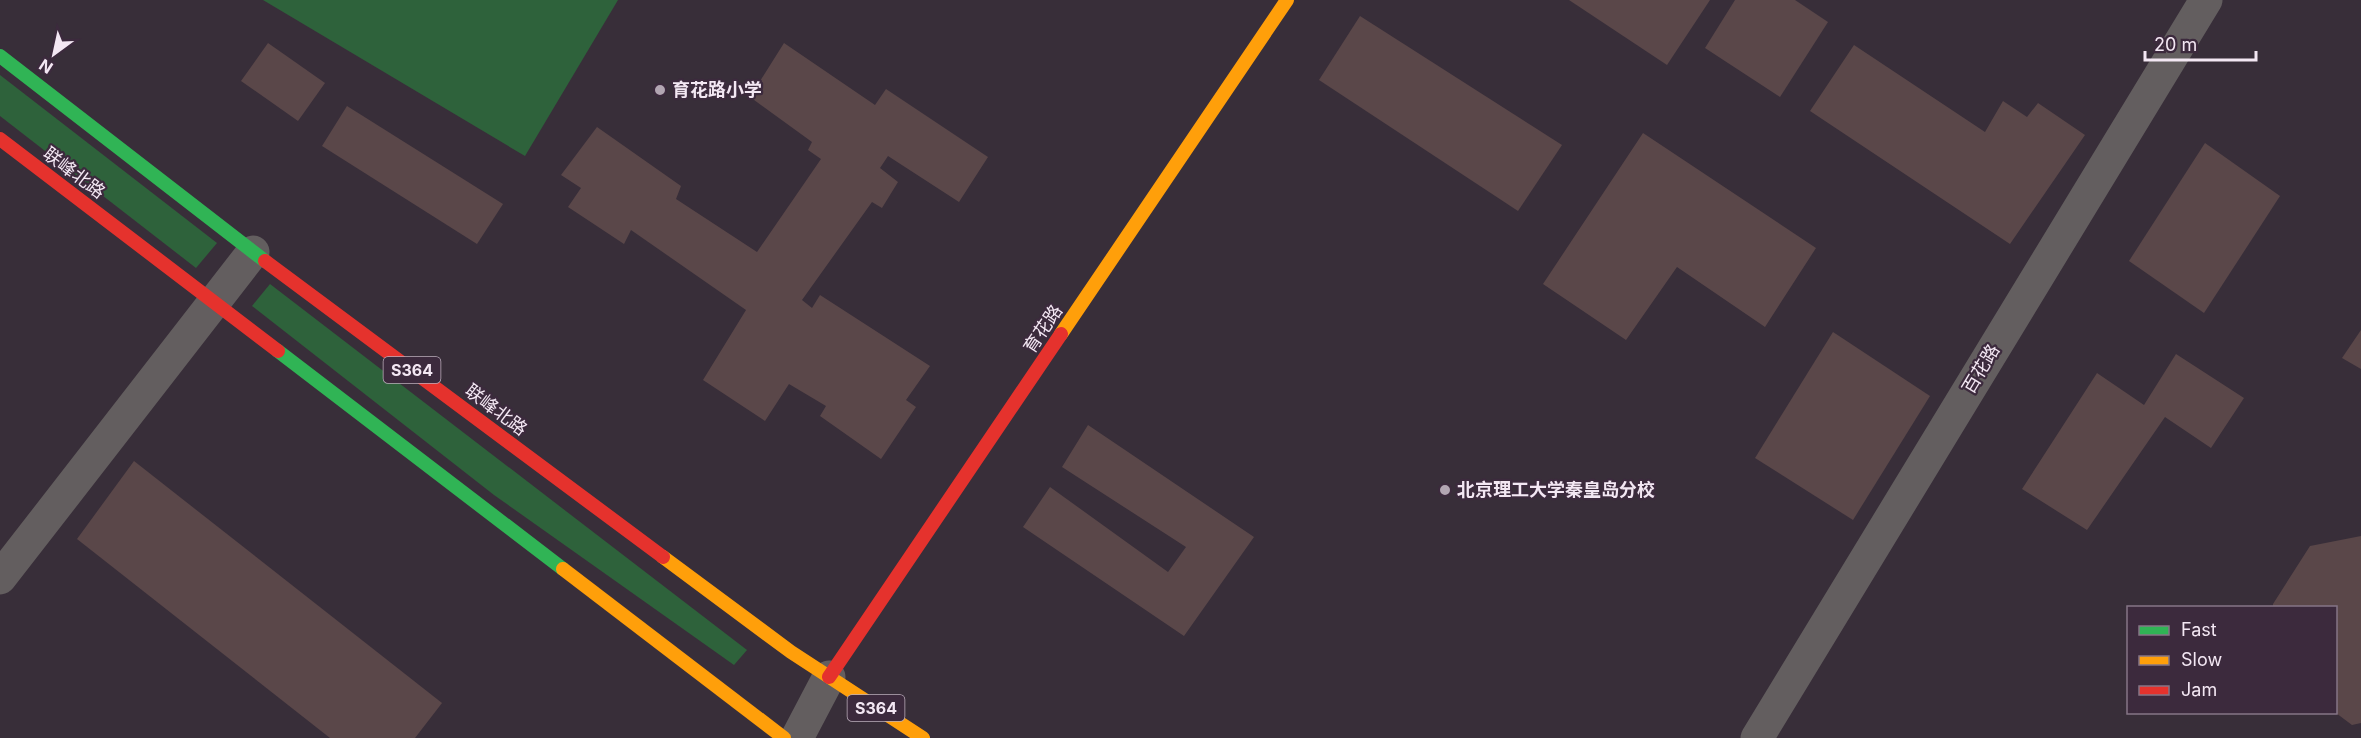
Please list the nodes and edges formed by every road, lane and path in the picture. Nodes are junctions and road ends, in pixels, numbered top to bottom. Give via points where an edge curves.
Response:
1 (1287, 0) edge
2 (2206, 0) edge
3 (0, 56) edge
4 (0, 139) edge
5 (253, 252) junction
6 (214, 302) junction
7 (0, 578) edge
8 (829, 677) junction
9 (784, 738) edge
10 (797, 738) edge
11 (923, 738) edge
12 (1757, 738) edge

1 - 8 main road, 育花路
2 - 12 street, 百花路
3 - 5 main road, 联峰北路 / S364
4 - 6 main road, 联峰北路
5 - 6 street
5 - 8 main road, 联峰北路 / S364
6 - 7 street
6 - 9 main road, 联峰北路
8 - 10 street
8 - 11 main road, 联峰北路 / S364 via 892,724

